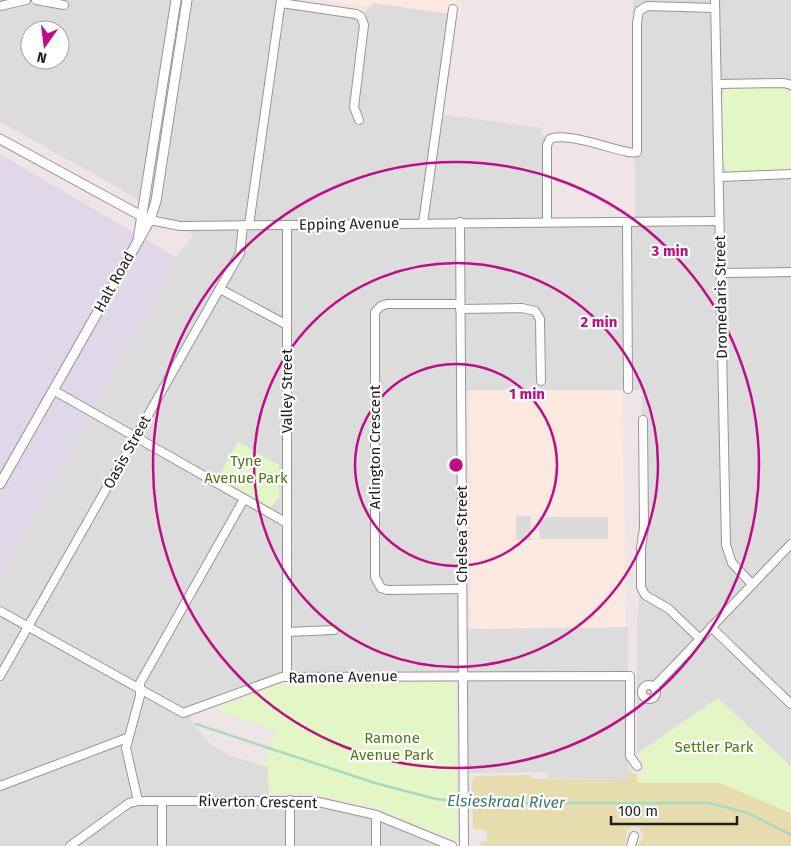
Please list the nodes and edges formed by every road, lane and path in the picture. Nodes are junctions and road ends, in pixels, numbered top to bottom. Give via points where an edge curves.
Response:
1 (26, 0) edge
2 (36, 0) edge
3 (176, 0) edge
4 (187, 0) edge
5 (281, 2) edge
6 (715, 4) edge
7 (64, 5) dead end
8 (0, 6) edge
9 (453, 9) dead end
10 (717, 84) junction
11 (791, 85) edge
12 (359, 120) dead end
13 (0, 139) edge
14 (791, 174) edge
15 (719, 177) junction
16 (140, 216) junction
17 (150, 220) junction
18 (719, 221) junction
19 (460, 222) junction
20 (547, 222) junction
21 (423, 223) junction
22 (627, 223) junction
23 (246, 225) junction
24 (287, 225) junction
25 (138, 240) junction
26 (791, 272) edge
27 (720, 274) junction
28 (220, 289) junction
29 (460, 306) junction
30 (287, 325) junction
31 (542, 381) dead end
32 (628, 388) dead end
33 (53, 390) junction
34 (643, 420) dead end
35 (136, 436) junction
36 (0, 484) edge
37 (244, 499) junction
38 (287, 523) junction
39 (791, 544) edge
40 (752, 584) junction
41 (462, 589) junction
42 (0, 611) edge
43 (28, 627) junction
44 (711, 627) junction
45 (334, 630) dead end
46 (287, 632) junction
47 (700, 639) junction
48 (0, 676) edge
49 (462, 676) junction
50 (287, 677) junction
51 (654, 687) dead end
52 (140, 690) junction
53 (791, 704) edge
54 (127, 738) junction
55 (637, 766) dead end
56 (0, 786) edge
57 (290, 800) junction
58 (138, 801) junction
59 (162, 801) junction
60 (376, 815) junction
61 (634, 836) dead end
62 (70, 846) edge
63 (162, 846) edge
64 (290, 846) edge
65 (376, 846) edge
66 (452, 846) edge
67 (464, 846) edge
68 (632, 846) edge

1 - 8 street
2 - 7 street
3 - 16 street, Halt Road
4 - 17 street via 156,201
5 - 12 street via 361,17 364,28 354,107
5 - 23 street, Oasis Street
6 - 10 street, Dromedaris Street
6 - 20 street via 647,6 639,11 636,153 601,144 550,139 547,145
9 - 21 street
10 - 11 street
10 - 15 street, Dromedaris Street
13 - 16 street, Epping Avenue
14 - 15 street
15 - 18 street, Dromedaris Street
16 - 17 street, Epping Avenue
16 - 25 street, Halt Road
17 - 23 street, Epping Avenue via 180,226
17 - 25 street
18 - 22 street, Epping Avenue
18 - 27 street, Dromedaris Street
19 - 20 street, Epping Avenue
19 - 21 street, Epping Avenue
19 - 29 street, Chelsea Street
20 - 22 street, Epping Avenue
21 - 24 street, Epping Avenue
22 - 32 street
23 - 24 street, Epping Avenue
23 - 28 street, Oasis Street via 240,253
24 - 30 street, Valley Street
25 - 33 street, Halt Road
26 - 27 street
27 - 40 street, Dromedaris Street via 726,545 732,563
28 - 30 street
28 - 35 street, Oasis Street
29 - 31 street via 535,311 540,318
29 - 41 street, Chelsea Street
29 - 41 street, Arlington Crescent via 387,304 375,312 375,577 381,588 387,590
30 - 38 street, Valley Street
33 - 35 street
33 - 36 street, Halt Road
34 - 47 street via 641,587 645,595 669,609
35 - 37 street
35 - 43 street, Oasis Street
37 - 38 street
37 - 52 street via 140,683
38 - 46 street, Valley Street
39 - 40 street
40 - 44 street
41 - 49 street, Chelsea Street
42 - 43 street, Ramone Avenue
43 - 48 street, Oasis Street
43 - 52 street, Ramone Avenue
44 - 47 street
44 - 53 street
45 - 46 street
46 - 50 street, Valley Street
47 - 51 street
49 - 50 street, Ramone Avenue
49 - 55 street, Ramone Avenue via 630,676 630,756
49 - 67 street, Chelsea Street
50 - 52 street, Ramone Avenue via 187,713
52 - 54 street
54 - 56 street
54 - 58 street via 127,755
57 - 59 street, Riverton Crescent
57 - 60 street, Riverton Crescent via 321,802
57 - 64 street
58 - 59 street, Riverton Crescent
58 - 62 street, Riverton Crescent via 129,803
59 - 63 street
60 - 65 street
60 - 66 street, Riverton Crescent
61 - 68 street

